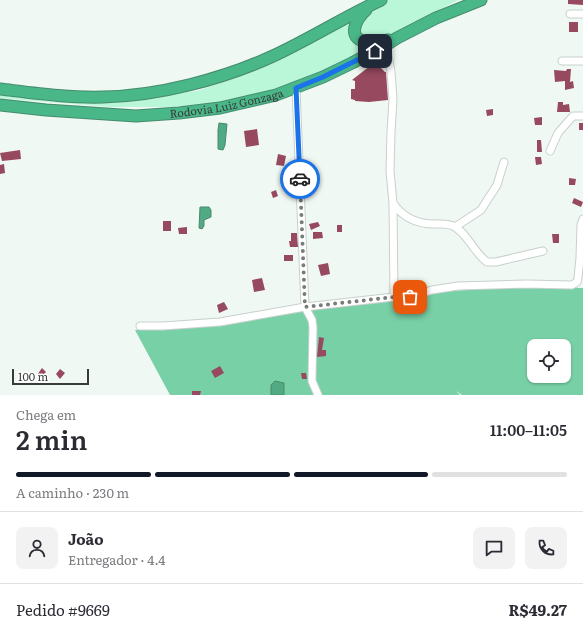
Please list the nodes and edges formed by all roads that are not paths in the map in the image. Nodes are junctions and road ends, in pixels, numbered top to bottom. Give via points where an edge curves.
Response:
1 (481, 0) edge
2 (377, 2) edge
3 (570, 14) dead end
4 (583, 14) edge
5 (397, 38) junction
6 (386, 45) junction
7 (562, 61) dead end
8 (583, 62) edge
9 (296, 88) junction
10 (0, 89) edge
11 (0, 105) edge
12 (583, 116) edge
13 (550, 151) dead end
14 (504, 162) dead end
15 (393, 203) junction
16 (583, 219) edge
17 (455, 227) junction
18 (582, 235) edge
19 (543, 250) dead end
20 (394, 297) junction
21 (305, 307) junction
22 (140, 326) dead end
23 (318, 395) edge

1 - 5 highway, Rodovia Luiz Gonzaga via 436,18
2 - 5 highway via 359,17 354,26 356,35 360,40 370,43
2 - 10 highway via 272,56 244,68 192,84 104,97
3 - 4 street
5 - 6 highway, Rodovia Luiz Gonzaga
6 - 9 highway, Rodovia Luiz Gonzaga
6 - 15 street via 393,99 390,152
7 - 8 street
9 - 11 highway, Rodovia Luiz Gonzaga via 220,108 179,114 143,116
9 - 21 street
12 - 13 street via 573,116 558,134
14 - 17 street via 497,185 481,210
15 - 17 street via 402,214 414,221 450,224
15 - 20 street
16 - 18 street
17 - 19 street via 476,252 490,263
18 - 20 street via 578,278 572,285 458,286 410,297
20 - 21 street
21 - 22 street via 220,322
21 - 23 street via 312,320 311,374

